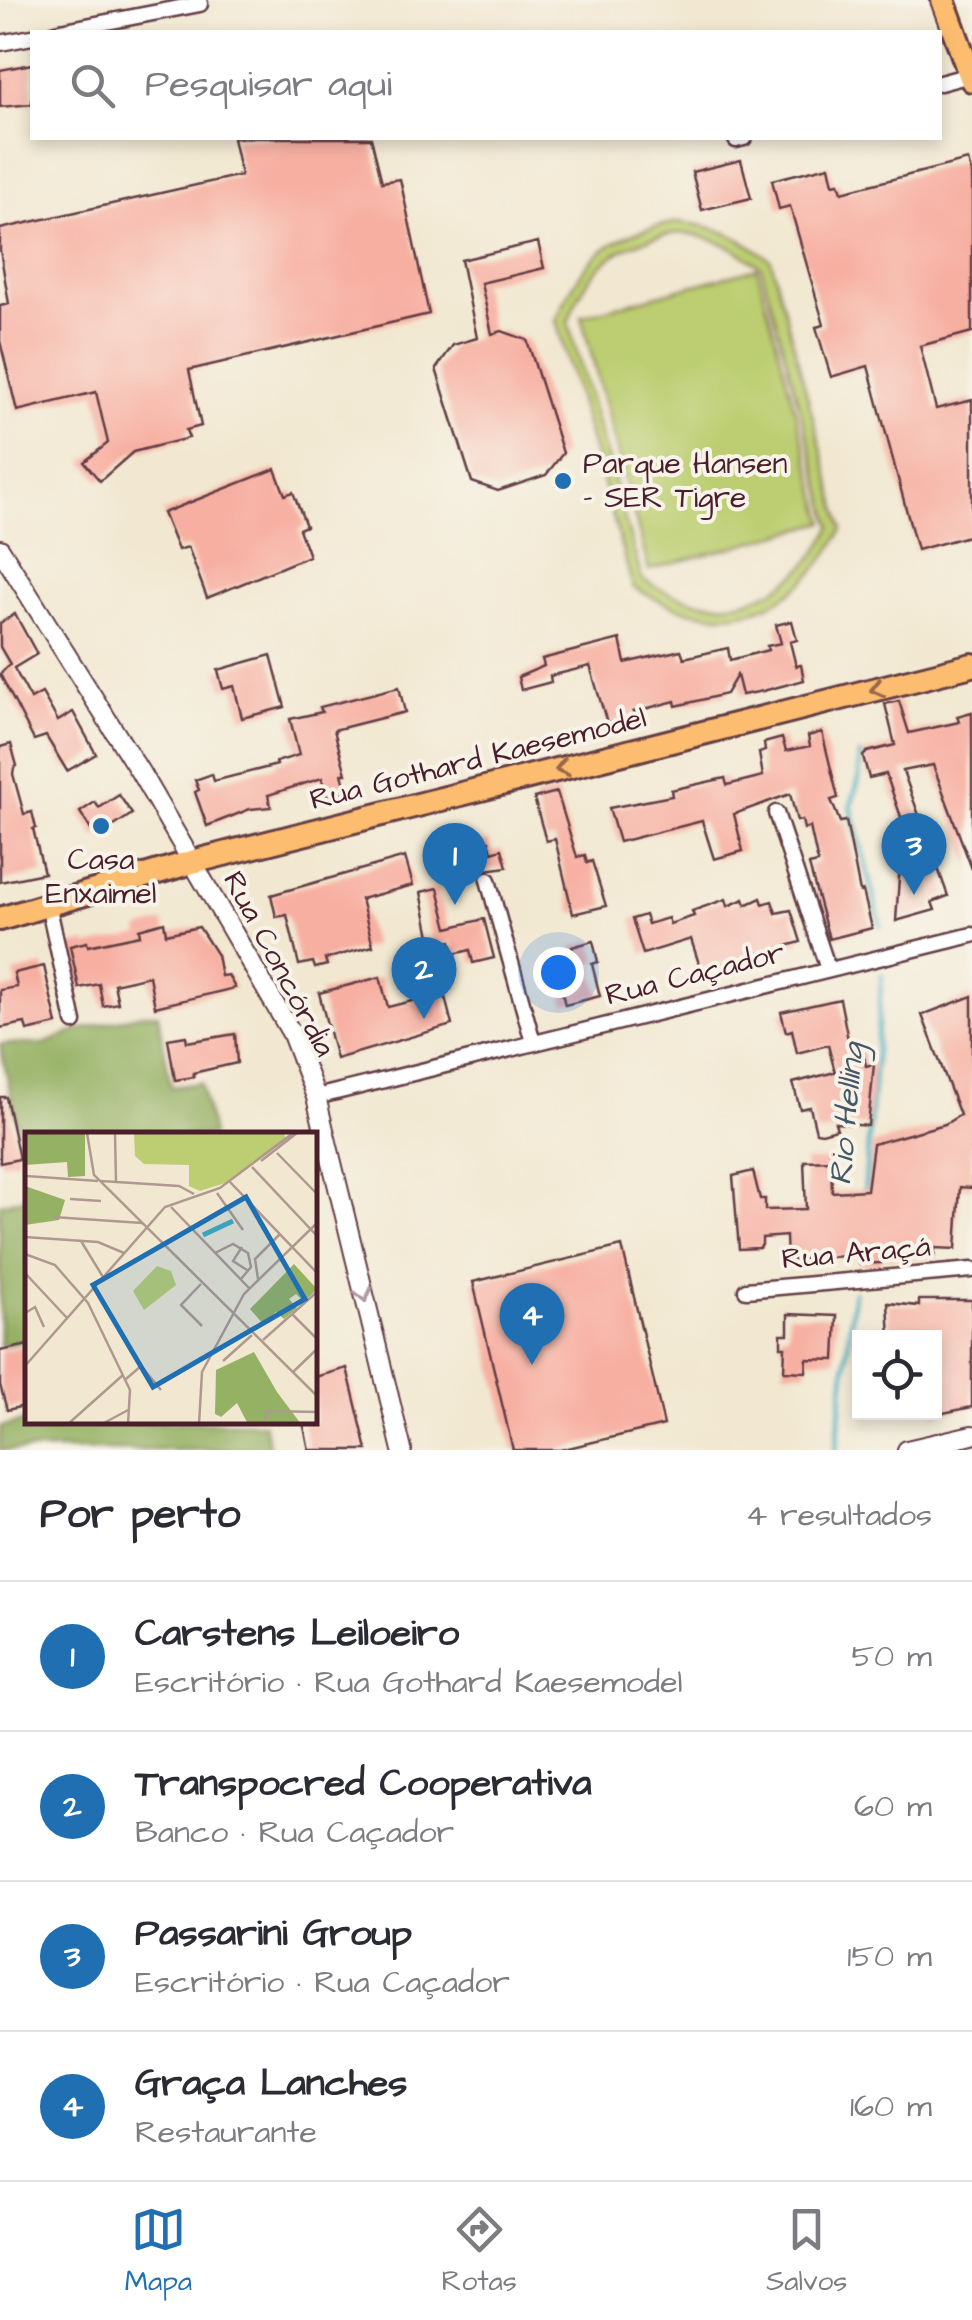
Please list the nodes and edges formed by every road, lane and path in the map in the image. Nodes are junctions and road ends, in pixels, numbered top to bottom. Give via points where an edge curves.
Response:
1 (199, 0) edge
2 (943, 0) edge
3 (64, 30) edge
4 (30, 37) edge
5 (0, 43) edge
6 (971, 77) edge
7 (942, 83) edge
8 (0, 549) edge
9 (972, 665) edge
10 (776, 813) dead end
11 (192, 862) junction
12 (488, 880) dead end
13 (48, 904) junction
14 (0, 918) edge
15 (972, 935) edge
16 (828, 969) junction
17 (74, 1022) dead end
18 (533, 1042) junction
19 (316, 1096) junction
20 (972, 1270) edge
21 (746, 1290) dead end
22 (972, 1435) edge
23 (402, 1450) edge
24 (907, 1450) edge

1 - 3 street
2 - 6 main road
4 - 5 street
6 - 7 street
8 - 11 street, Rua Concórdia
9 -> 11 main road, Rua Gothard Kaesemodel
10 - 16 street
11 - 13 main road, Rua Gothard Kaesemodel
11 - 19 street, Rua Concórdia via 292,1034
12 - 18 street
13 - 14 main road, Rua Gothard Kaesemodel
13 - 17 street
15 - 16 street, Rua Caçador
16 - 18 street, Rua Caçador
18 - 19 street, Rua Caçador
19 -> 23 street, Rua Concórdia
20 - 21 street, Rua Araçá
22 - 24 street

